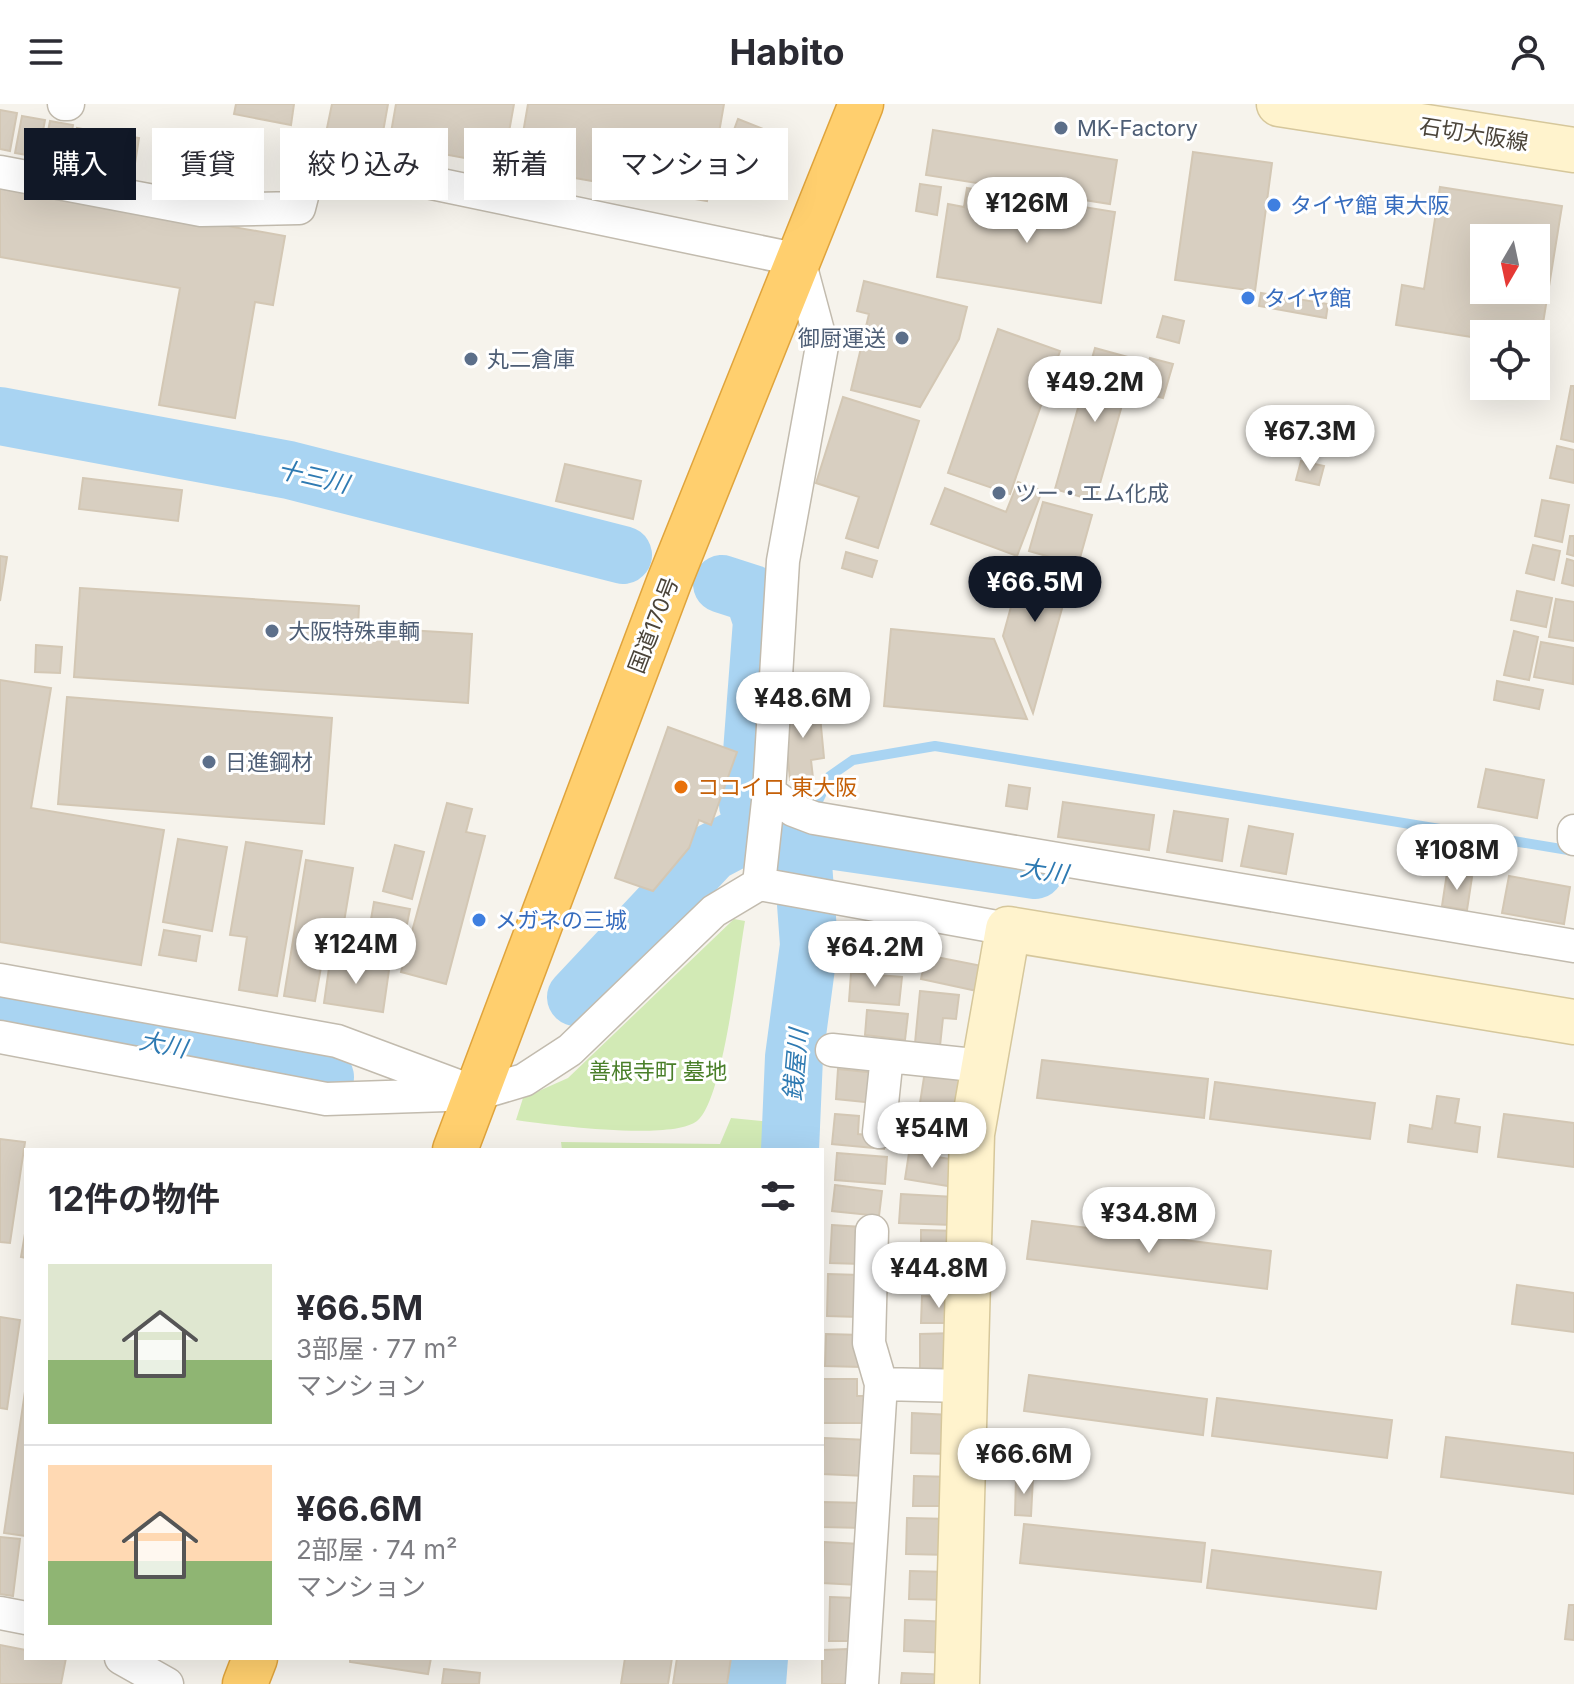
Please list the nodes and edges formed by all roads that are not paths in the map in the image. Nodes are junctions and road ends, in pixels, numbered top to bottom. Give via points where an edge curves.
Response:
1 (861, 104) edge
2 (1279, 104) edge
3 (1472, 134) junction
4 (1574, 150) edge
5 (1574, 167) edge
6 (0, 172) edge
7 (799, 260) junction
8 (768, 800) junction
9 (764, 880) junction
10 (1008, 929) junction
11 (1574, 946) edge
12 (0, 980) edge
13 (1574, 1022) edge
14 (0, 1037) edge
15 (832, 1050) dead end
16 (887, 1056) junction
17 (983, 1066) junction
18 (477, 1094) junction
19 (879, 1132) dead end
20 (456, 1148) edge
21 (872, 1231) dead end
22 (881, 1384) junction
23 (964, 1386) junction
24 (0, 1613) edge
25 (24, 1618) edge
26 (125, 1660) edge
27 (254, 1660) edge
28 (167, 1684) edge
29 (245, 1684) edge
30 (862, 1684) edge
31 (957, 1684) edge

1 - 7 highway, 国道170号
2 - 3 street, 石切大阪線
3 - 4 street, 石切大阪線
3 - 5 street
6 - 7 street via 201,210 299,208 312,158
7 - 8 street via 822,346 783,561
7 - 18 highway, 国道170号 via 664,596
8 - 9 street
8 - 11 street via 823,820
9 - 10 street via 818,895
9 - 18 street via 714,911 570,1050 524,1080
10 - 13 street
10 - 17 street
12 - 18 street via 337,1041
14 - 18 street via 326,1099
15 - 16 street
16 - 17 street
16 - 19 street
17 - 23 street via 972,1134
18 - 20 highway, 国道170号
21 - 22 street via 869,1343
22 - 23 street
22 - 30 street
23 - 31 street
24 - 25 street
26 - 28 street
27 - 29 highway

